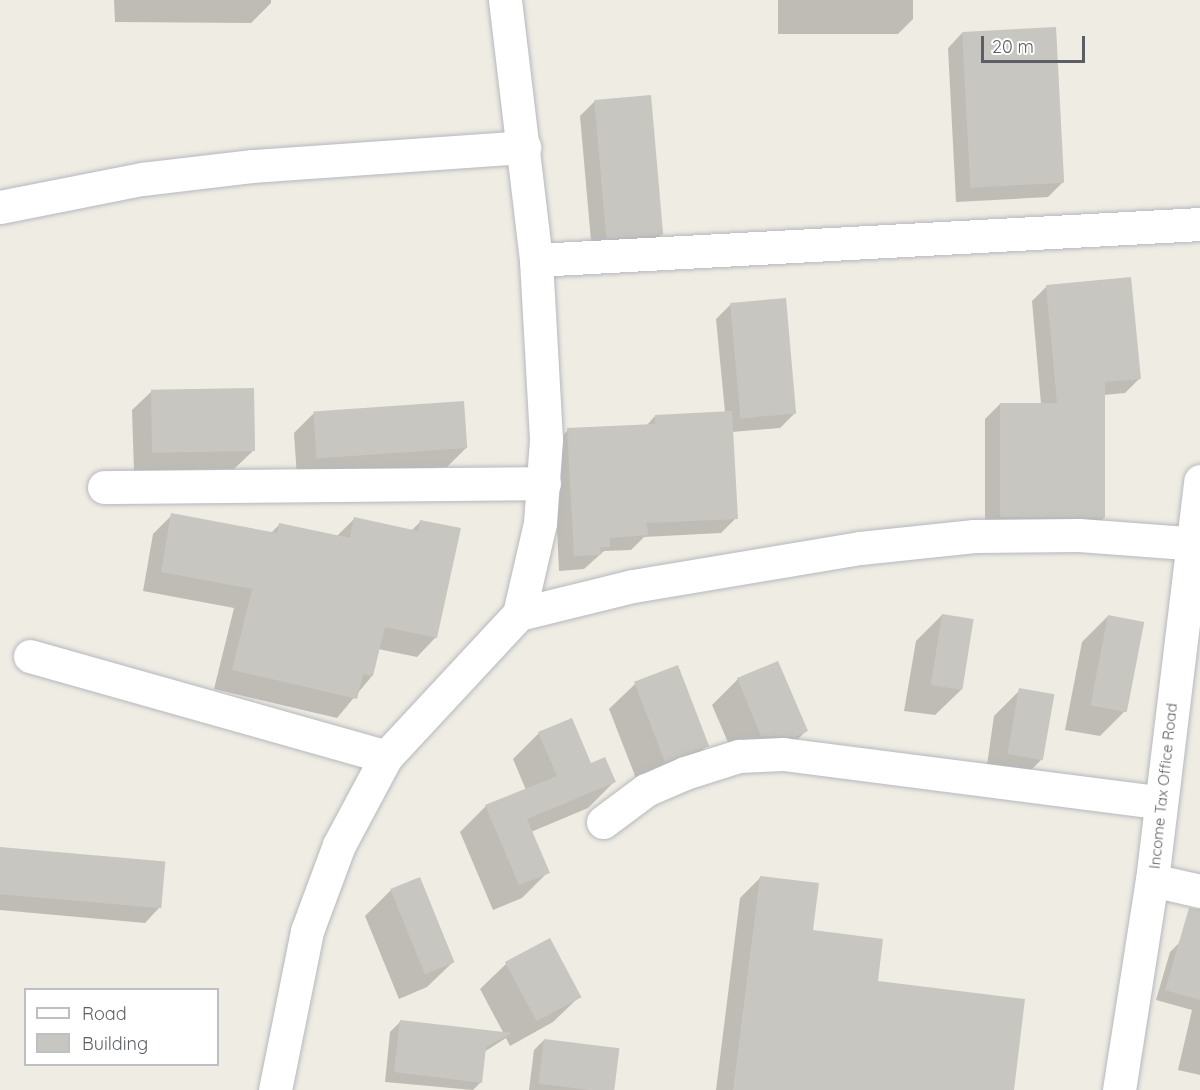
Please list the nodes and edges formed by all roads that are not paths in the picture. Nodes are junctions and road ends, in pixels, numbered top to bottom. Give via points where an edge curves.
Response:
1 (505, 0) edge
2 (524, 147) junction
3 (0, 207) edge
4 (1200, 224) edge
5 (536, 260) junction
6 (1200, 481) edge
7 (544, 483) junction
8 (104, 487) dead end
9 (1195, 544) edge
10 (519, 614) junction
11 (30, 656) dead end
12 (386, 757) junction
13 (1160, 802) junction
14 (603, 822) dead end
15 (1152, 880) junction
16 (1200, 891) edge
17 (274, 1090) edge
18 (1119, 1090) edge

1 - 2 street
2 - 3 street via 253,166 142,180
2 - 5 street
4 - 5 street
5 - 7 street
6 - 9 street, Income Tax Office Road
7 - 8 street
7 - 10 street
9 - 10 street via 1078,535 974,536 860,548 633,586
9 - 13 street, Income Tax Office Road
10 - 12 street
11 - 12 street
12 - 17 street via 339,845 307,931
13 - 14 street via 783,754 739,756 685,773 646,790
13 - 15 street, Income Tax Office Road
15 - 16 street
15 - 18 street, Income Tax Office Road

